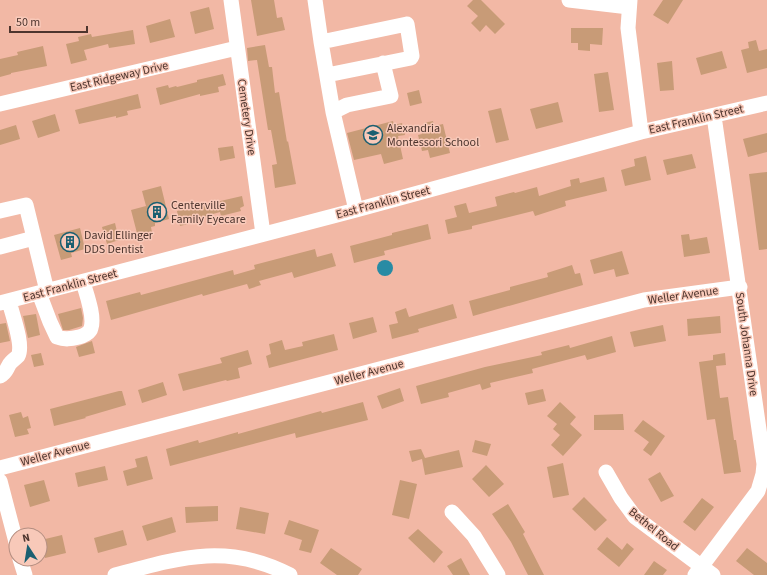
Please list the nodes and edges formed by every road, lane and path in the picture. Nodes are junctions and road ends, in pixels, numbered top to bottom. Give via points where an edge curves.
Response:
1 (231, 0) edge
2 (315, 0) edge
3 (569, 0) edge
4 (629, 4) edge
5 (322, 42) junction
6 (237, 48) junction
7 (383, 63) junction
8 (327, 75) junction
9 (767, 103) edge
10 (0, 104) edge
11 (333, 112) junction
12 (714, 116) junction
13 (641, 132) junction
14 (356, 210) junction
15 (0, 212) edge
16 (263, 234) junction
17 (34, 238) junction
18 (0, 246) edge
19 (83, 282) junction
20 (740, 287) junction
21 (43, 292) junction
22 (4, 302) edge
23 (0, 376) edge
24 (0, 468) edge
25 (606, 472) dead end
26 (0, 481) edge
27 (452, 512) dead end
28 (12, 527) edge
29 (703, 572) edge
30 (115, 575) edge
31 (290, 575) edge
32 (498, 575) edge

1 - 6 street, Cemetery Drive
2 - 5 street
3 - 4 street
4 - 13 street via 628,28
5 - 7 street via 406,23 412,57
5 - 8 street
6 - 10 street, East Ridgeway Drive
6 - 16 street, Cemetery Drive
7 - 8 street
7 - 11 street via 391,96 347,105
8 - 11 street
9 - 12 street, East Franklin Street
11 - 14 street
12 - 13 street, East Franklin Street
12 - 20 street, South Johanna Drive
13 - 14 street, East Franklin Street
14 - 16 street, East Franklin Street
15 - 17 street via 26,205
16 - 19 street, East Franklin Street
17 - 18 street
17 - 21 street
19 - 21 street, East Franklin Street
19 - 21 street via 92,316 92,328 81,337 64,339 57,336 50,322
20 - 24 street, Weller Avenue via 644,300
20 - 29 street, South Johanna Drive via 764,464 763,474 758,491
21 - 22 street, East Franklin Street
22 - 23 street via 20,339 20,349 7,371
25 - 29 street, Bethel Road via 635,516
26 - 28 street
27 - 32 street via 474,536
30 - 31 street via 171,560 206,556 246,559

